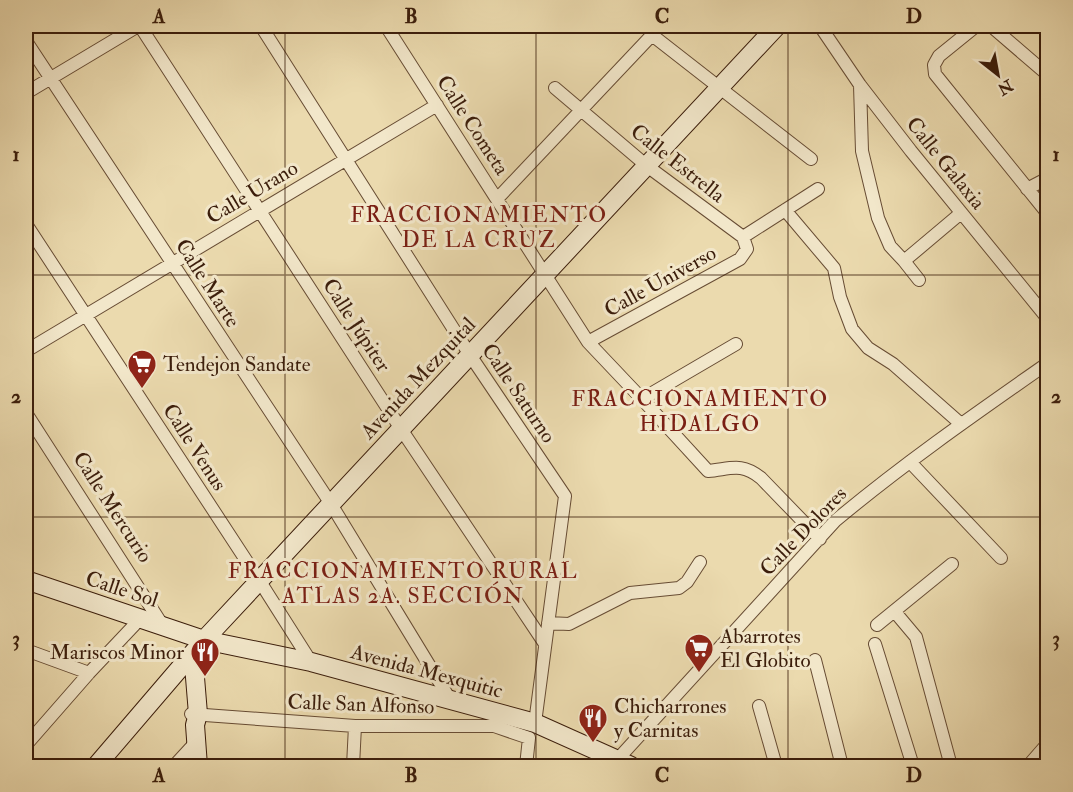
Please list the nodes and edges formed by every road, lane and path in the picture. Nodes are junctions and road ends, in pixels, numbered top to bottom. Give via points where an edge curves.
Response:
1 (139, 26) edge
2 (261, 26) edge
3 (386, 26) edge
4 (777, 26) edge
5 (820, 26) edge
6 (976, 26) edge
7 (991, 26) edge
8 (26, 41) edge
9 (1047, 75) edge
10 (50, 78) junction
11 (860, 85) junction
12 (555, 88) dead end
13 (719, 88) junction
14 (26, 93) edge
15 (437, 105) junction
16 (581, 110) junction
17 (345, 159) junction
18 (811, 159) dead end
19 (647, 166) junction
20 (1047, 178) edge
21 (818, 189) dead end
22 (1027, 189) junction
23 (497, 199) junction
24 (260, 210) junction
25 (785, 210) junction
26 (961, 213) junction
27 (1047, 214) edge
28 (26, 224) edge
29 (745, 243) junction
30 (904, 261) junction
31 (172, 263) junction
32 (545, 274) junction
33 (919, 280) dead end
34 (86, 315) junction
35 (1047, 319) edge
36 (588, 342) junction
37 (736, 344) dead end
38 (26, 351) edge
39 (470, 355) junction
40 (1047, 363) edge
41 (642, 399) junction
42 (26, 413) edge
43 (961, 424) junction
44 (401, 429) junction
45 (910, 462) junction
46 (331, 504) junction
47 (820, 539) junction
48 (1001, 558) dead end
49 (700, 562) dead end
50 (952, 564) dead end
51 (26, 580) edge
52 (260, 580) junction
53 (895, 612) junction
54 (141, 618) junction
55 (548, 623) junction
56 (877, 625) dead end
57 (163, 626) junction
58 (545, 644) junction
59 (874, 644) dead end
60 (26, 650) edge
61 (194, 652) junction
62 (815, 660) dead end
63 (311, 662) junction
64 (89, 673) junction
65 (451, 701) junction
66 (759, 706) dead end
67 (195, 723) junction
68 (355, 726) junction
69 (532, 731) junction
70 (1047, 743) edge
71 (26, 745) edge
72 (624, 763) edge
73 (96, 766) edge
74 (174, 766) edge
75 (198, 766) edge
76 (353, 766) edge
77 (526, 766) edge
78 (776, 766) edge
79 (842, 766) edge
80 (914, 766) edge
81 (951, 766) edge
82 (1028, 766) edge

1 - 10 street
1 - 24 street, Calle Júpiter
2 - 17 street, Calle Saturno
3 - 15 street, Calle Cometa
4 - 13 street, Avenida Mezquital
5 - 11 street, Calle Galaxia
6 - 22 street via 939,56 935,74
7 - 9 street
8 - 10 street, Calle Marte
10 - 14 street
10 - 31 street, Calle Marte
11 - 26 street, Calle Galaxia
11 - 30 street via 862,151 878,218 890,246
12 - 16 street, Calle Estrella
13 - 16 street via 652,34
13 - 18 street
13 - 19 street, Avenida Mezquital
15 - 17 street, Calle Urano
15 - 23 street, Calle Cometa
16 - 19 street, Calle Estrella
16 - 23 street
17 - 24 street, Calle Urano
17 - 39 street, Calle Saturno
19 - 29 street, Calle Estrella
19 - 32 street, Avenida Mezquital
20 - 22 street
21 - 25 street, Calle Universo
22 - 27 street
23 - 32 street, Calle Cometa
24 - 31 street, Calle Urano
24 - 44 street, Calle Júpiter
25 - 29 street, Calle Universo
25 - 43 street via 834,268 852,329 868,348 893,364
26 - 30 street
26 - 35 street, Calle Galaxia
28 - 34 street, Calle Venus
29 - 36 street, Calle Universo via 740,259
30 - 33 street
31 - 34 street, Calle Urano
31 - 46 street, Calle Marte
32 - 36 street, Calle Cometa
32 - 39 street, Avenida Mezquital
34 - 38 street, Calle Urano
34 - 52 street, Calle Venus
36 - 41 street, Calle Cometa
37 - 41 street
39 - 44 street, Avenida Mezquital
39 - 55 street, Calle Saturno via 565,496
40 - 43 street, Calle Dolores
41 - 47 street, Calle Cometa via 708,471 736,467 750,470
42 - 57 street, Calle Mercurio
43 - 45 street, Calle Dolores
44 - 46 street, Avenida Mezquital
44 - 58 street, Calle Júpiter
45 - 47 street, Calle Dolores via 835,521
45 - 48 street
46 - 52 street, Avenida Mezquital
46 - 65 street, Calle Marte
47 - 72 street, Calle Dolores
49 - 55 street via 679,588 630,592 569,624
50 - 53 street
51 - 54 street, Calle Sol
52 - 61 street, Avenida Mezquital
52 - 63 street, Calle Venus
53 - 56 street
53 - 81 street via 916,637
54 - 57 street, Calle Sol
54 - 64 street
55 - 58 street, Calle Saturno
57 - 61 street, Calle Sol
58 - 69 street, Calle Saturno
59 - 80 street
60 - 64 street
61 - 63 street, Avenida Mexquitic
61 - 67 street
61 - 73 street, Avenida Mezquital
62 - 79 street
63 - 65 street, Avenida Mexquitic
64 - 71 street
65 - 69 street, Avenida Mexquitic
66 - 78 street
67 - 68 street, Calle San Alfonso
67 - 74 street
67 - 75 street
68 - 69 street, Calle San Alfonso via 494,726
68 - 76 street
69 - 72 street, Avenida Mexquitic
69 - 77 street, Calle Saturno
70 - 82 street

